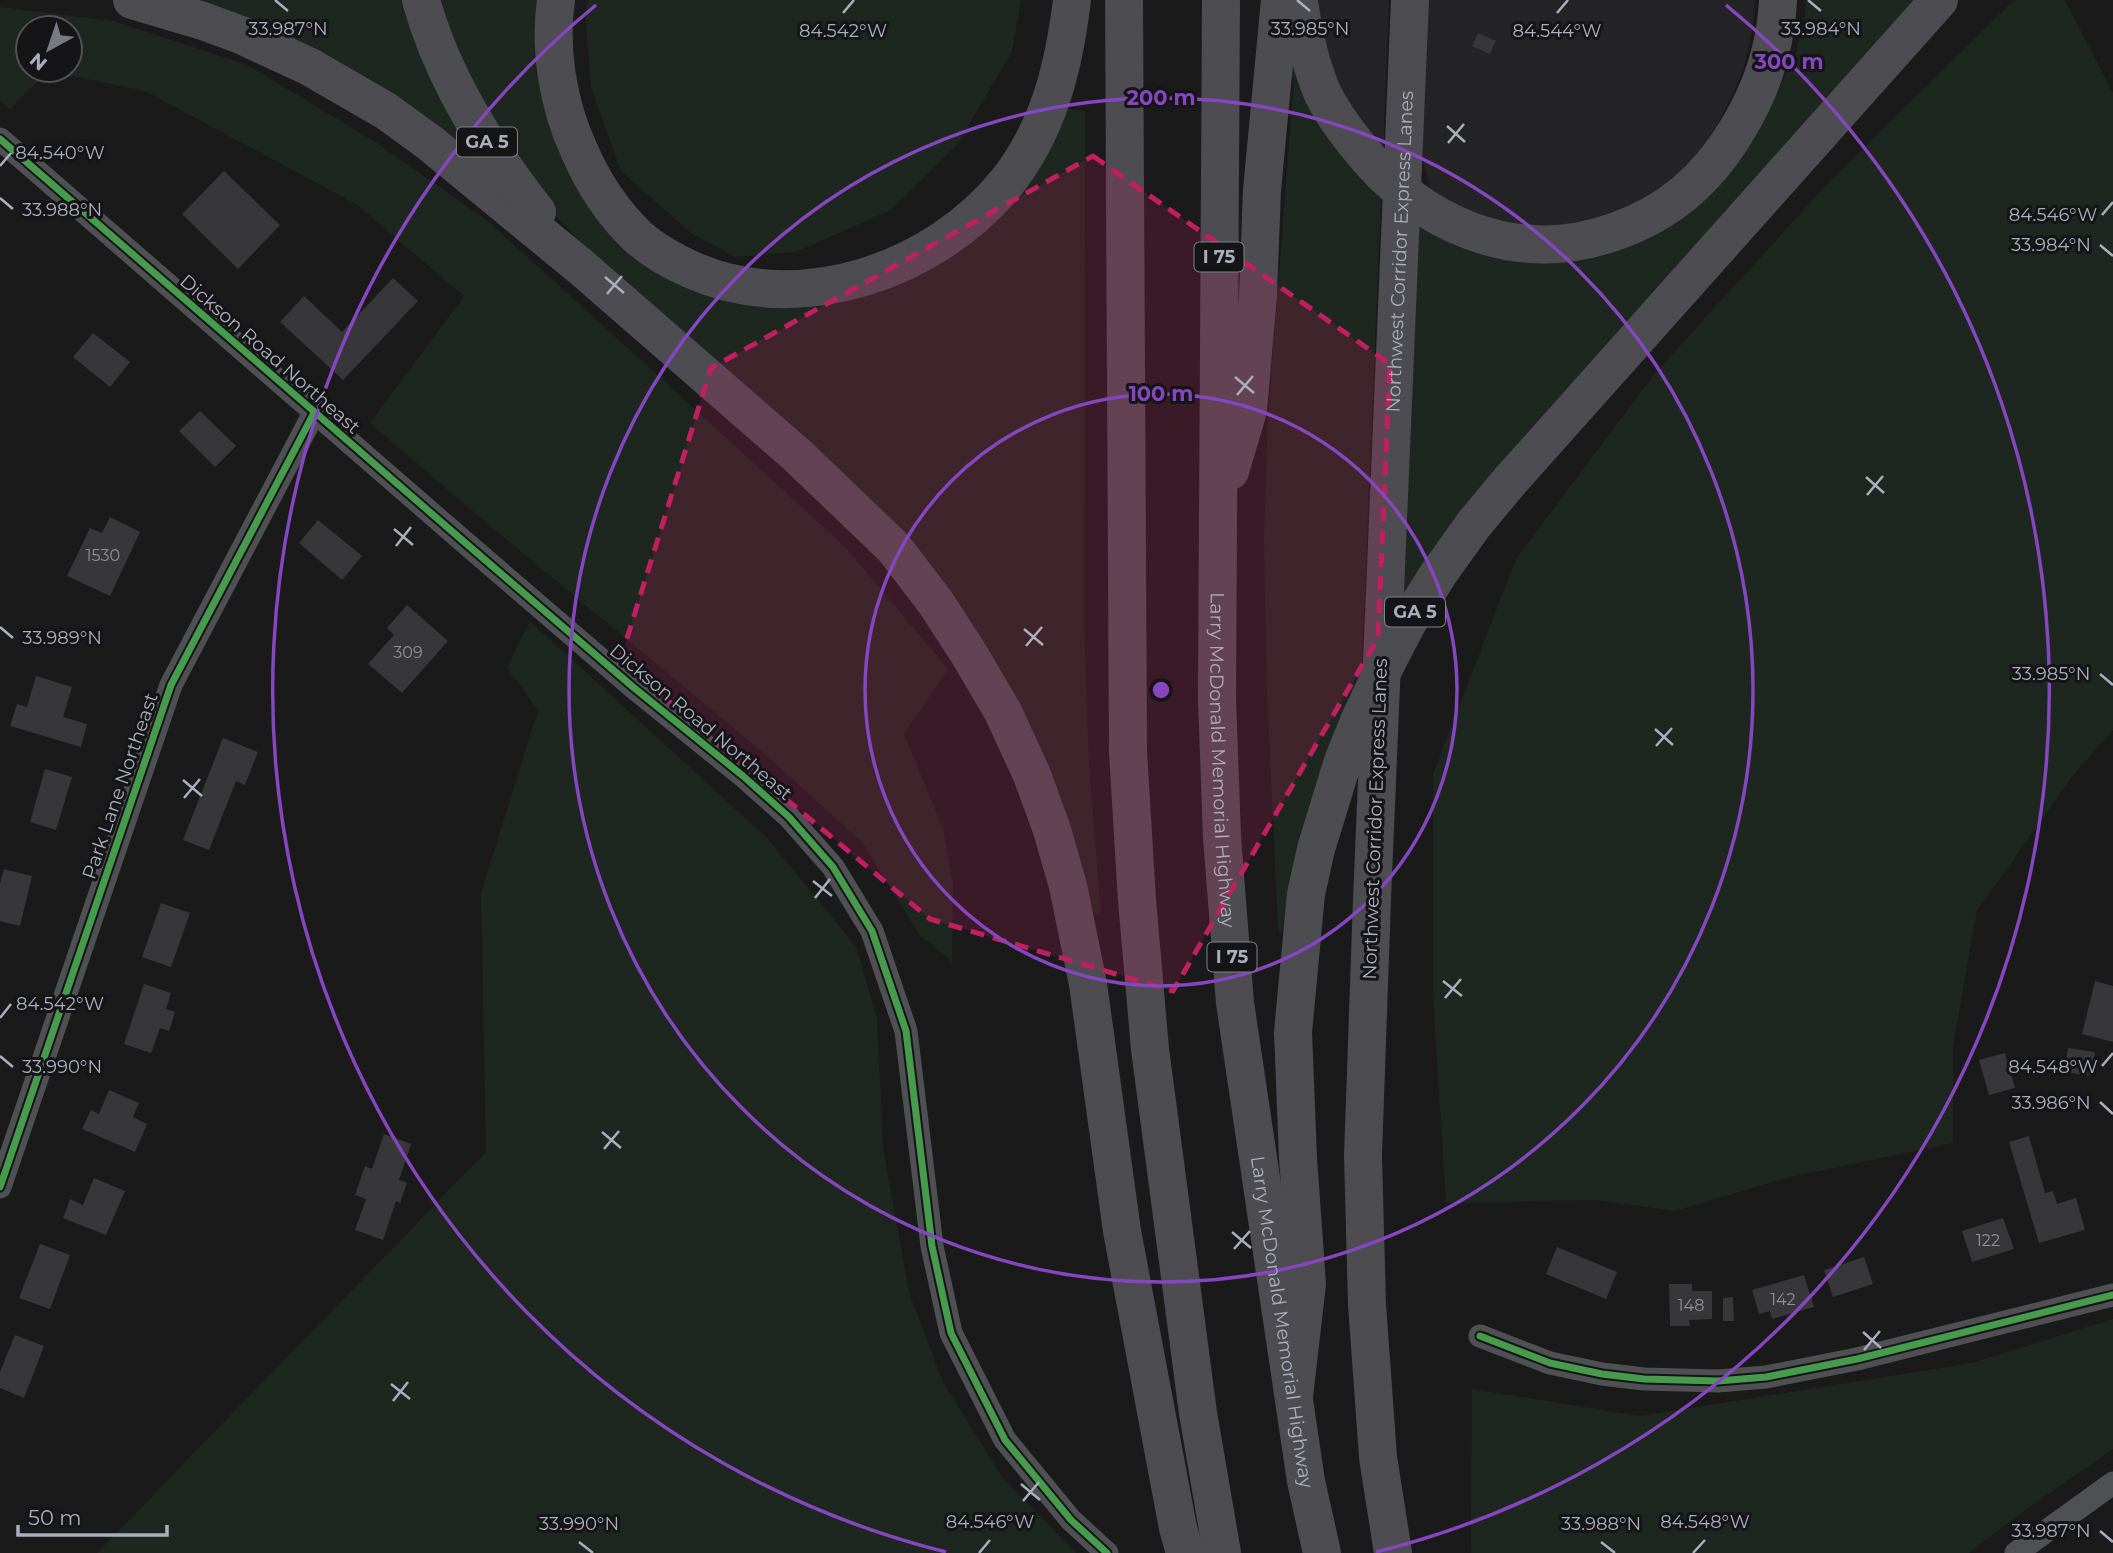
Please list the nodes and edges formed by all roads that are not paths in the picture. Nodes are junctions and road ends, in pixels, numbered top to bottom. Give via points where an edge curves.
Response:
1 (132, 0) edge
2 (421, 0) edge
3 (556, 0) edge
4 (1072, 0) edge
5 (1124, 0) edge
6 (1221, 0) edge
7 (1280, 0) edge
8 (1299, 0) edge
9 (1410, 0) edge
10 (1778, 0) edge
11 (1939, 0) edge
12 (0, 139) edge
13 (581, 267) junction
14 (314, 413) junction
15 (1217, 513) junction
16 (0, 1187) edge
17 (2113, 1295) edge
18 (1480, 1336) dead end
19 (1294, 1396) junction
20 (2113, 1483) edge
21 (1182, 1540) edge
22 (1107, 1553) edge
23 (1222, 1553) edge
24 (1322, 1553) edge
25 (1393, 1553) edge
26 (2016, 1553) edge

1 - 13 highway via 241,35 340,83 430,143
2 - 13 highway, GA 5 via 447,69 477,127 514,184
3 - 4 highway via 560,93 571,134 611,208 640,238 674,262 710,278 751,288 793,289 838,284 880,272 957,231 987,204 1040,130 1063,63
5 - 23 highway via 1128,752 1150,1049 1198,1413
6 - 15 highway, Larry McDonald Memorial Highway / I 75
7 - 15 highway via 1248,410
8 - 10 highway via 1323,94 1369,160 1435,215 1505,242 1549,246 1597,238 1659,213 1708,170 1747,113 1761,80 1777,24
9 - 25 highway, Northwest Corridor Express Lanes, bridge via 1363,1156 1378,1457
11 - 19 highway, GA 5 via 1474,524 1408,622 1360,719 1316,849 1293,1032 1307,1284
12 - 14 street, Dickson Road Northeast
13 - 21 highway, GA 5 via 798,456 894,548 936,603 1003,712 1052,830 1077,923 1122,1231
14 - 16 street, Park Lane Northeast via 172,685
14 - 22 street, Dickson Road Northeast via 743,776 789,817 833,867 872,931 906,1031 932,1246 951,1333 1005,1440 1071,1520
15 - 19 highway, Larry McDonald Memorial Highway / I 75 via 1217,699 1234,989
17 - 18 street via 1857,1359 1766,1377 1718,1381 1602,1374 1550,1363
19 - 24 highway, Larry McDonald Memorial Highway / I 75
20 - 26 street

